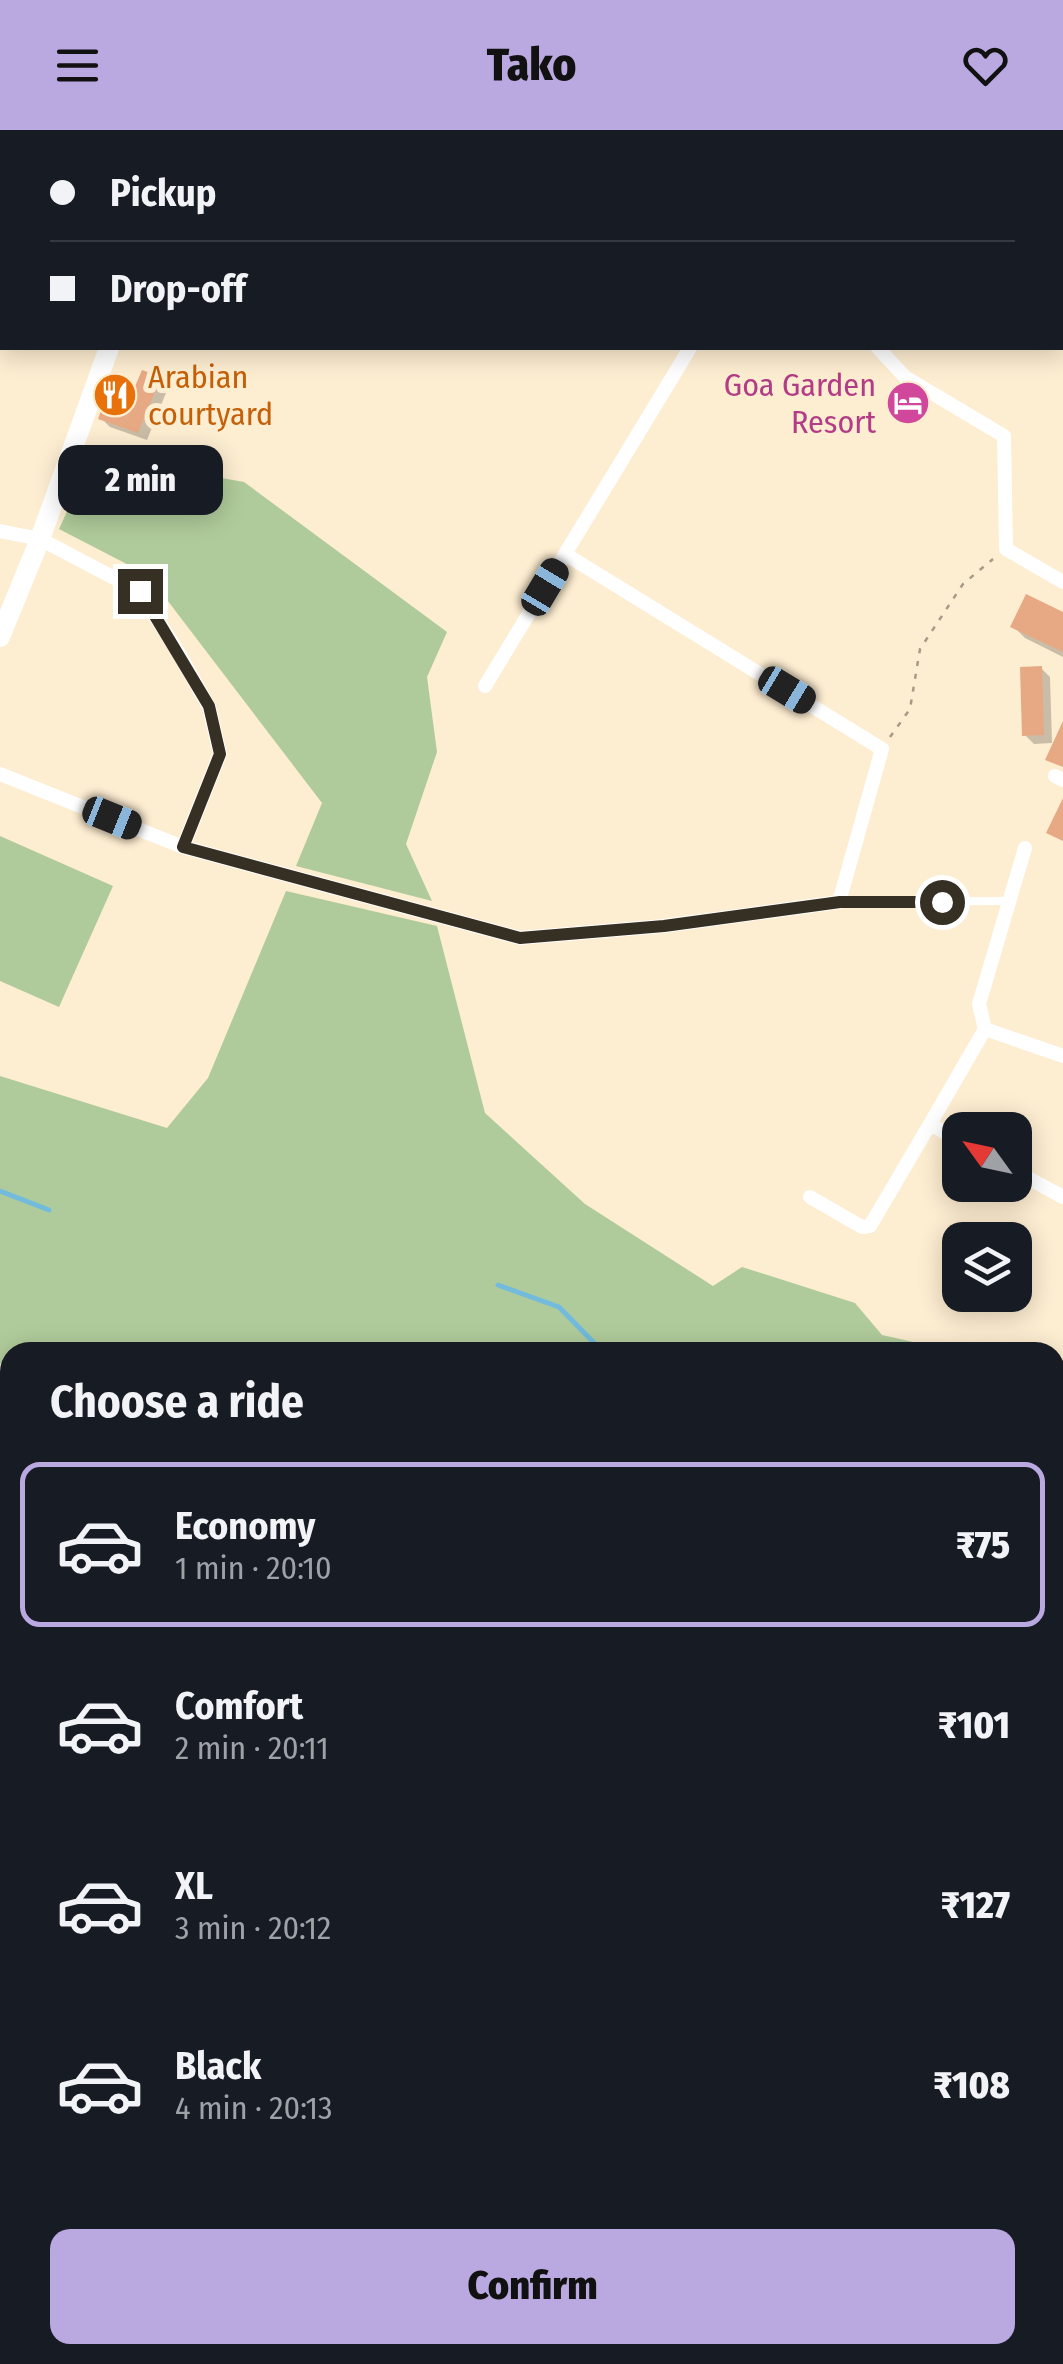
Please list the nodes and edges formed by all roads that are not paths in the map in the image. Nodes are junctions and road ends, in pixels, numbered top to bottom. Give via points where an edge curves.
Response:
1 (108, 350) edge
2 (689, 350) edge
3 (880, 350) edge
4 (0, 531) edge
5 (40, 539) junction
6 (565, 554) junction
7 (1063, 582) edge
8 (0, 638) edge
9 (485, 686) dead end
10 (0, 774) edge
11 (183, 847) junction
12 (1025, 848) dead end
13 (1009, 901) junction
14 (840, 902) junction
15 (985, 1028) junction
16 (1063, 1056) edge
17 (930, 1124) junction
18 (942, 1131) edge
19 (1032, 1179) edge
20 (1063, 1196) edge
21 (810, 1197) dead end

1 - 5 main road
2 - 6 street
3 - 7 street via 904,377 1004,436 1006,548
4 - 5 street
5 - 8 main road
5 - 11 street via 140,591 209,706 220,754
6 - 9 street
6 - 14 street via 882,748
10 - 11 street
11 - 14 street via 520,938
12 - 13 street
13 - 14 lane
13 - 15 street via 980,1004
15 - 16 street
15 - 17 street
17 - 18 street
17 - 21 street via 870,1226
19 - 20 street

